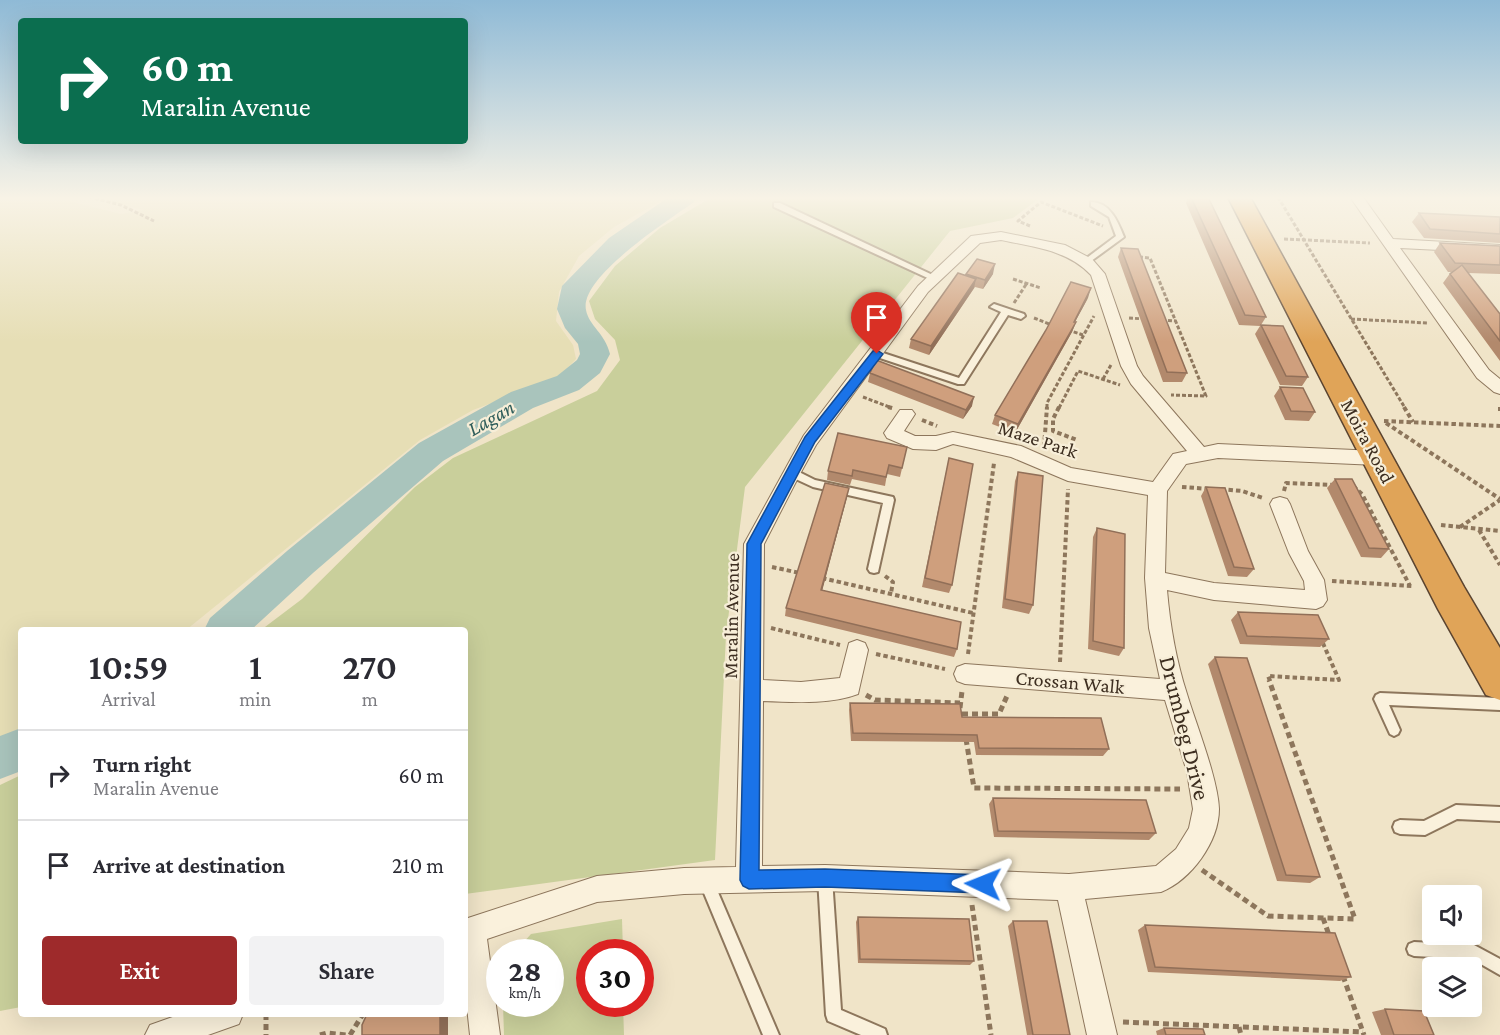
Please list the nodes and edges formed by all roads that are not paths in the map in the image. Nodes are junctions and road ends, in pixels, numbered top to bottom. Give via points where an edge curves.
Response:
1 (864, 245) edge
2 (969, 245) edge
3 (1047, 245) edge
4 (1109, 245) edge
5 (1265, 245) edge
6 (1391, 245) edge
7 (1432, 245) edge
8 (1500, 249) edge
9 (1093, 257) junction
10 (935, 278) junction
11 (994, 307) dead end
12 (1006, 311) junction
13 (1022, 316) dead end
14 (877, 354) junction
15 (1500, 388) edge
16 (906, 414) dead end
17 (1199, 453) junction
18 (1377, 458) junction
19 (791, 472) junction
20 (1161, 486) junction
21 (1280, 504) road end
22 (874, 569) road end
23 (1155, 578) junction
24 (857, 650) dead end
25 (966, 674) dead end
26 (1500, 683) edge
27 (752, 690) junction
28 (1174, 690) junction
29 (1500, 704) edge
30 (1394, 730) dead end
31 (1500, 814) edge
32 (1400, 827) dead end
33 (825, 878) junction
34 (706, 880) junction
35 (749, 880) junction
36 (1068, 887) junction
37 (469, 932) edge
38 (1414, 949) dead end
39 (1500, 967) edge
40 (219, 1017) edge
41 (1100, 1028) edge
42 (160, 1035) edge
43 (485, 1035) edge
44 (771, 1035) edge
45 (879, 1035) edge

1 - 10 lane
2 - 10 street, Maralin Avenue
3 - 9 street, Maralin Avenue
4 - 9 lane
5 - 18 highway, Moira Road via 1370,420
6 - 15 street via 1483,374
7 - 8 street
9 - 17 street via 1130,366 1148,394
10 - 14 street, Maralin Avenue
11 - 12 lane
12 - 13 lane
12 - 14 lane via 961,382
14 - 19 street, Maralin Avenue via 810,440
16 - 20 street, Maze Park via 893,433 913,442 936,443 953,438 1015,451 1068,474
17 - 18 street
17 - 20 street via 1180,459
18 - 26 highway, Moira Road
19 - 22 lane via 813,483 888,500
19 - 27 street, Maralin Avenue via 754,544
20 - 23 street, Drumbeg Drive
21 - 23 street via 1314,580 1316,600 1209,591
23 - 28 street, Drumbeg Drive via 1160,628
24 - 27 street via 850,687 801,692
25 - 28 street, Crossan Walk
27 - 35 street, Maralin Avenue
28 - 36 street, Drumbeg Drive via 1206,809 1201,833 1185,858 1161,879
29 - 30 lane via 1380,699
31 - 32 lane via 1456,812 1425,828
33 - 35 street, Drumbeg Drive
33 - 36 street, Drumbeg Drive
33 - 45 lane via 834,1015
34 - 35 street, Drumbeg Drive
34 - 37 street, Drumbeg Drive via 597,889
34 - 44 lane
36 - 41 street
37 - 43 street
38 - 39 lane via 1474,952
40 - 42 street

